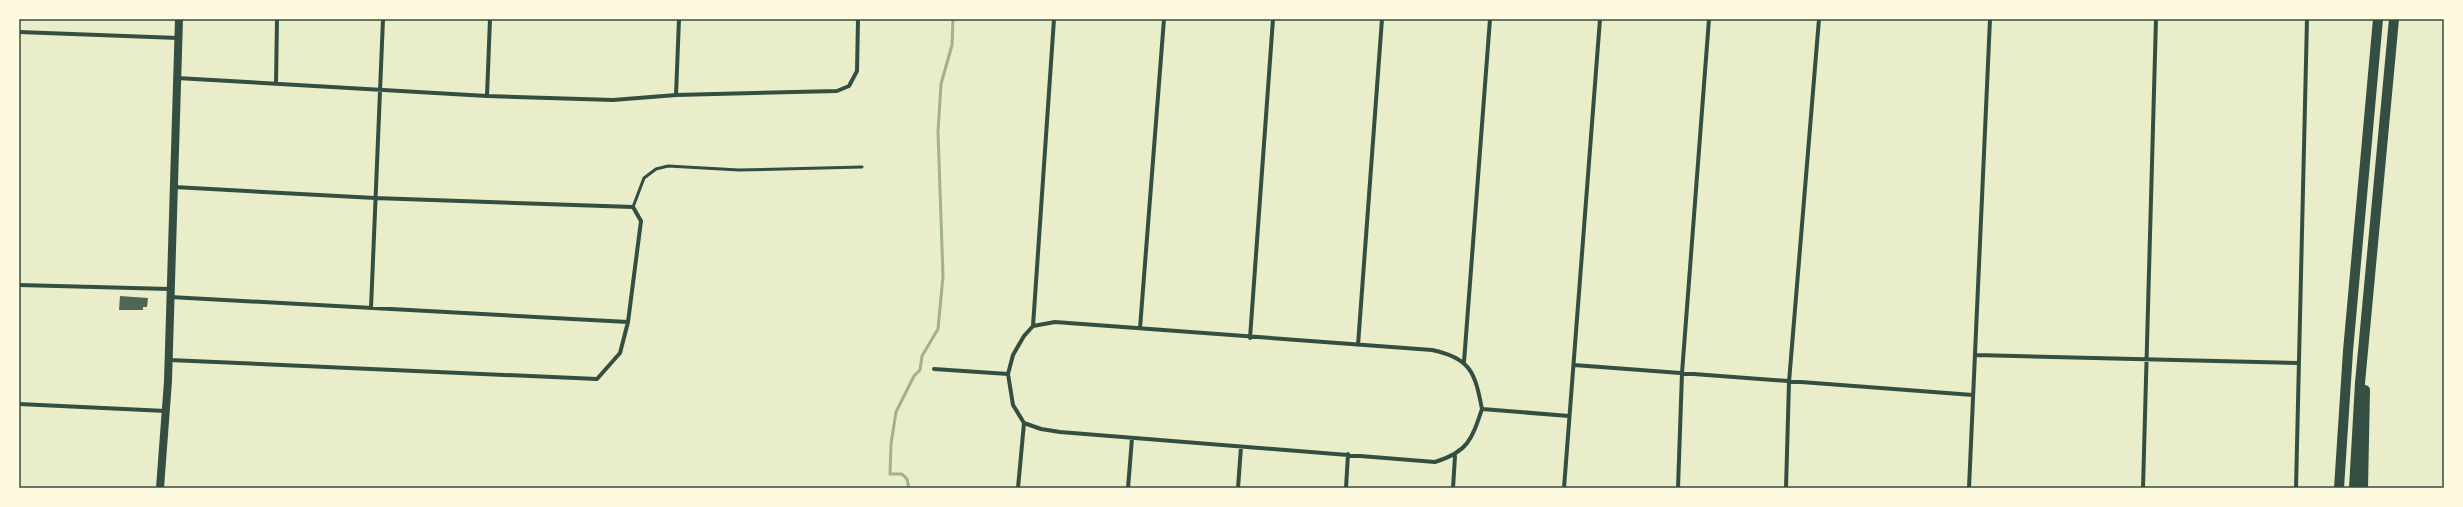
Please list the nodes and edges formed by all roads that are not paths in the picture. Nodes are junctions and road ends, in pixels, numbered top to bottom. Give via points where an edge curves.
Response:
1 (179, 19) edge
2 (277, 19) edge
3 (383, 19) edge
4 (490, 19) edge
5 (679, 19) edge
6 (858, 19) edge
7 (1054, 19) edge
8 (1164, 19) edge
9 (1273, 19) edge
10 (1382, 19) edge
11 (1490, 19) edge
12 (1600, 19) edge
13 (1709, 19) edge
14 (1818, 19) edge
15 (1990, 19) edge
16 (2156, 19) edge
17 (2307, 19) edge
18 (2378, 19) edge
19 (2394, 19) edge
20 (19, 32) edge
21 (178, 38) junction
22 (177, 78) junction
23 (276, 84) junction
24 (381, 89) junction
25 (676, 95) junction
26 (487, 96) junction
27 (862, 168) dead end
28 (173, 187) junction
29 (375, 198) junction
30 (633, 207) junction
31 (19, 285) edge
32 (170, 293) junction
33 (371, 308) junction
34 (628, 322) junction
35 (1033, 326) junction
36 (1140, 328) junction
37 (1250, 338) junction
38 (1358, 345) junction
39 (2363, 347) junction
40 (1976, 355) junction
41 (2147, 359) junction
42 (169, 360) junction
43 (1464, 362) junction
44 (2298, 363) junction
45 (1574, 366) junction
46 (934, 369) dead end
47 (1682, 373) junction
48 (1008, 374) junction
49 (1788, 382) junction
50 (1973, 395) junction
51 (19, 404) edge
52 (1482, 409) junction
53 (166, 411) junction
54 (1569, 416) junction
55 (1024, 423) junction
56 (1132, 438) junction
57 (1241, 447) junction
58 (1348, 454) junction
59 (1455, 456) junction
60 (160, 488) edge
61 (1018, 488) edge
62 (1128, 488) edge
63 (1238, 488) edge
64 (1346, 488) edge
65 (1453, 488) edge
66 (1564, 488) edge
67 (1678, 488) edge
68 (1786, 488) edge
69 (1970, 488) edge
70 (2143, 488) edge
71 (2296, 488) edge
72 (2339, 488) edge
73 (2354, 488) edge
74 (2363, 488) edge

1 - 21 main road
2 - 23 street
3 - 24 street
4 - 26 street
5 - 25 street
6 - 25 street via 857,71 849,86 837,91
7 - 35 street
8 - 36 street
9 - 37 street
10 - 38 street
11 - 43 street
12 - 45 street
13 - 47 street
14 - 49 street
15 - 40 street
16 - 41 street
17 - 44 street
18 - 72 highway via 2346,372
19 - 39 highway
20 - 21 street
21 - 22 main road
22 - 23 street
22 - 28 main road
23 - 24 street
24 - 26 street
24 - 29 street
25 - 26 street via 613,100
27 - 30 lane via 739,170 668,166 656,169 644,178
28 - 29 street
28 - 32 main road
29 - 30 street
29 - 33 street
30 - 34 street via 641,221
31 - 32 street
32 - 33 street
32 - 42 main road
33 - 34 street
34 - 42 street via 620,353 597,379
35 - 36 street via 1055,322
35 - 48 street via 1012,354
36 - 37 street
37 - 38 street
38 - 43 street via 1432,350 1450,354
39 - 73 highway
39 - 74 highway via 2366,408
40 - 41 street
40 - 50 street
41 - 44 street
41 - 70 street
42 - 53 main road
43 - 52 street via 1478,387
44 - 71 street
45 - 47 street
45 - 54 street
46 - 48 street
47 - 49 street
47 - 67 street
48 - 55 street via 1014,404
49 - 50 street
49 - 68 street
50 - 69 street
51 - 53 street
52 - 54 street
52 - 59 street via 1472,434
53 - 60 main road
54 - 66 street
55 - 56 street via 1054,431
55 - 61 street
56 - 57 street
56 - 62 street
57 - 58 street
57 - 63 street
58 - 59 street via 1435,462
58 - 64 street
59 - 65 street

